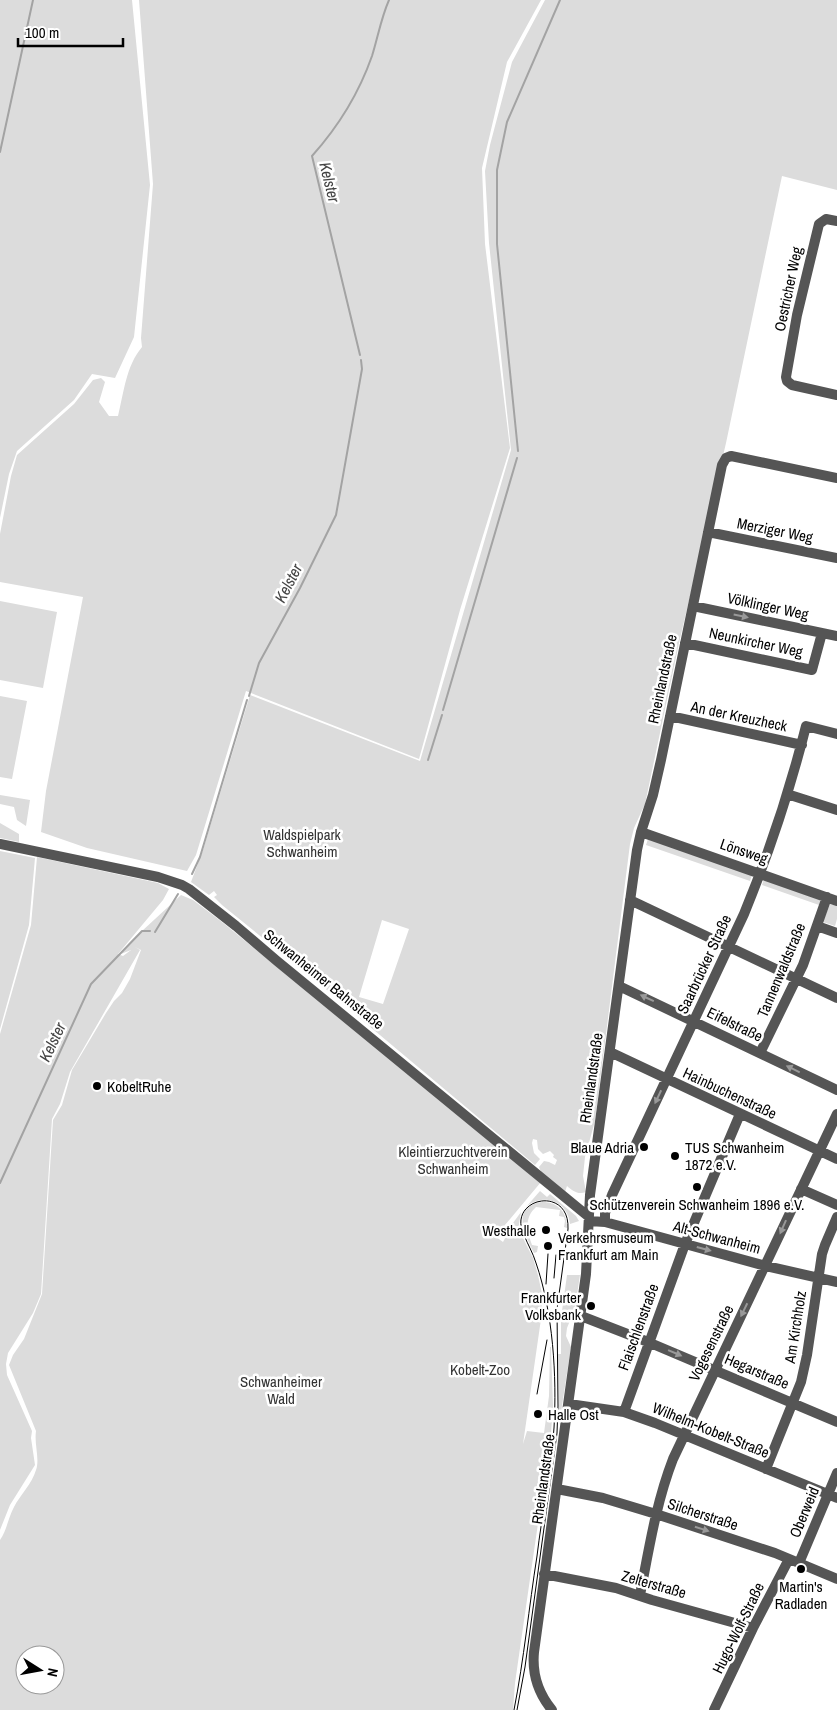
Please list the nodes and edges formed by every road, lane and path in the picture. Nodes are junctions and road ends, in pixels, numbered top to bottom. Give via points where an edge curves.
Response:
1 (837, 221) edge
2 (837, 395) edge
3 (837, 478) edge
4 (708, 532) junction
5 (837, 555) edge
6 (693, 606) junction
7 (822, 633) junction
8 (837, 636) edge
9 (685, 643) junction
10 (670, 716) junction
11 (806, 726) joint
12 (837, 734) edge
13 (802, 745) junction
14 (787, 794) junction
15 (837, 810) edge
16 (640, 832) junction
17 (0, 844) edge
18 (760, 873) junction
19 (827, 897) junction
20 (630, 900) junction
21 (837, 900) edge
22 (817, 926) junction
23 (837, 933) edge
24 (730, 946) junction
25 (797, 978) junction
26 (619, 986) junction
27 (837, 998) edge
28 (694, 1021) junction
29 (610, 1052) junction
30 (760, 1053) junction
31 (666, 1080) junction
32 (837, 1090) edge
33 (740, 1114) junction
34 (837, 1114) edge
35 (819, 1151) junction
36 (837, 1159) edge
37 (801, 1189) junction
38 (590, 1204) junction
39 (607, 1205) junction
40 (837, 1205) edge
41 (837, 1217) edge
42 (589, 1219) junction
43 (604, 1222) junction
44 (685, 1244) junction
45 (766, 1266) junction
46 (818, 1278) junction
47 (837, 1282) edge
48 (581, 1316) junction
49 (648, 1342) junction
50 (715, 1370) junction
51 (793, 1402) junction
52 (569, 1404) junction
53 (624, 1412) junction
54 (837, 1422) edge
55 (684, 1435) junction
56 (766, 1469) junction
57 (837, 1473) edge
58 (557, 1489) junction
59 (832, 1496) edge
60 (656, 1514) junction
61 (794, 1561) junction
62 (544, 1574) junction
63 (837, 1579) edge
64 (640, 1595) junction
65 (754, 1628) junction
66 (552, 1710) edge
67 (714, 1710) edge

1 - 2 street, Oestricher Weg via 826,219 819,224 786,373 787,381 792,385
3 - 4 street, Rheinlandstraße via 731,456 726,458
4 - 5 street, Merziger Weg
4 - 6 street, Rheinlandstraße
6 -> 7 street, Völklinger Weg
6 - 9 street, Rheinlandstraße
7 - 8 street, Völklinger Weg
7 - 9 street, Neunkircher Weg via 812,670
9 - 10 street, Rheinlandstraße
10 - 13 street, An der Kreuzheck
10 - 16 street, Rheinlandstraße via 653,795
11 - 12 street, An der Kreuzheck
11 - 13 street, Saarbrücker Straße
13 - 14 street, Saarbrücker Straße
14 - 15 street
14 - 18 street, Saarbrücker Straße
16 - 18 street, Lönsweg
16 - 20 street, Rheinlandstraße
17 - 42 street, Schwanheimer Bahnstraße via 158,877 189,889
18 - 19 street, Lönsweg
18 - 24 street, Saarbrücker Straße
19 - 21 street, Lönsweg
19 - 22 street, Tannenwaldstraße
20 - 24 street
20 - 26 street, Rheinlandstraße
22 - 23 street
22 - 25 street, Tannenwaldstraße
24 - 25 street
24 - 28 street, Saarbrücker Straße
25 - 27 street
25 - 30 street, Tannenwaldstraße
28 -> 26 street, Eifelstraße
26 - 29 street, Rheinlandstraße
28 - 30 street, Eifelstraße
28 - 31 street, Saarbrücker Straße
29 - 31 street, Hainbuchenstraße
29 - 38 street, Rheinlandstraße
32 -> 30 street, Eifelstraße
31 - 33 street, Hainbuchenstraße
31 -> 39 street, Saarbrücker Straße
33 - 35 street, Hainbuchenstraße
33 - 44 street, Flaischlenstraße
34 - 35 street, Vogesenstraße
35 - 36 street, Hainbuchenstraße
35 - 37 street, Vogesenstraße
37 - 40 street
37 -> 45 street, Vogesenstraße
38 - 39 street
38 - 42 street, Rheinlandstraße
39 - 43 street, Saarbrücker Straße
41 - 46 street, Am Kirchholz via 824,1244
42 - 43 street, Alt-Schwanheim
42 - 48 street, Rheinlandstraße
43 - 44 street, Alt-Schwanheim
44 -> 45 street, Alt-Schwanheim
44 - 49 street, Flaischlenstraße
45 - 46 street, Alt-Schwanheim
45 -> 50 street, Vogesenstraße
46 - 47 street, Alt-Schwanheim
46 - 51 street, Am Kirchholz via 807,1355
48 - 49 street, Hegarstraße
48 - 52 street, Rheinlandstraße
49 -> 50 street, Hegarstraße
49 - 53 street, Flaischlenstraße
50 - 51 street, Hegarstraße
50 - 55 street, Vogesenstraße
51 - 54 street, Hegarstraße
51 - 56 street, Am Kirchholz
52 - 53 street, Wilhelm-Kobelt-Straße
52 - 58 street, Rheinlandstraße
53 - 55 street, Wilhelm-Kobelt-Straße
55 - 56 street, Wilhelm-Kobelt-Straße
55 - 60 street, Vogesenstraße via 667,1475
56 - 59 street, Wilhelm-Kobelt-Straße
57 - 59 street, Oberweid
58 - 60 street, Silcherstraße via 603,1498
58 - 62 street, Rheinlandstraße
59 - 61 street, Oberweid
60 -> 61 street, Silcherstraße
60 - 64 street, Vogesenstraße
61 - 63 street, Silcherstraße
61 - 65 street, Hugo-Wolf-Straße
62 - 64 street, Zelterstraße
62 - 66 street, Rheinlandstraße via 533,1662 538,1686
64 - 65 street, Zelterstraße
65 - 67 street, Hugo-Wolf-Straße

